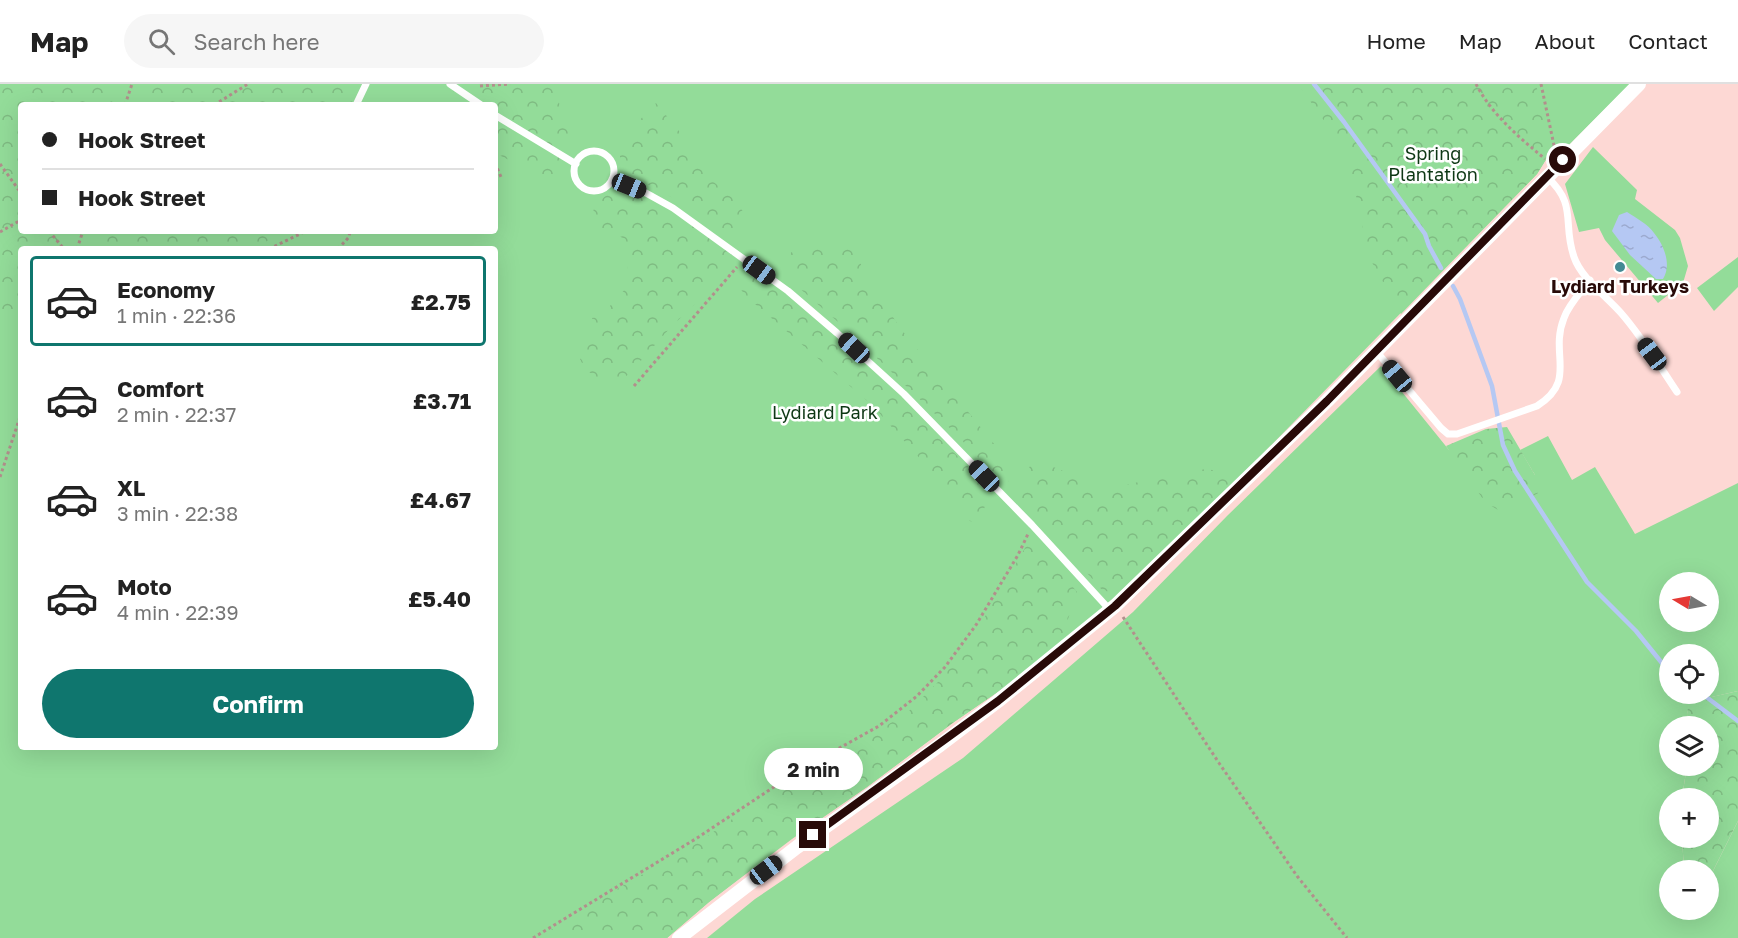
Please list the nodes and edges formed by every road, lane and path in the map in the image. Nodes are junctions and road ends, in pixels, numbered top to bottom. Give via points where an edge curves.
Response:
1 (132, 84) edge
2 (248, 84) edge
3 (366, 84) edge
4 (450, 84) edge
5 (510, 84) edge
6 (1476, 84) edge
7 (1541, 84) edge
8 (1640, 84) edge
9 (480, 86) dead end
10 (126, 102) edge
11 (219, 102) edge
12 (357, 102) edge
13 (477, 102) edge
14 (498, 117) edge
15 (0, 164) edge
16 (576, 164) junction
17 (1555, 168) junction
18 (498, 170) edge
19 (501, 177) dead end
20 (612, 179) junction
21 (18, 189) edge
22 (18, 222) edge
23 (0, 232) edge
24 (52, 234) edge
25 (300, 234) edge
26 (350, 234) edge
27 (62, 246) edge
28 (275, 246) edge
29 (341, 246) edge
30 (744, 259) junction
31 (1590, 280) junction
32 (1376, 351) junction
33 (634, 386) dead end
34 (1677, 392) dead end
35 (18, 423) edge
36 (0, 477) edge
37 (1032, 525) junction
38 (1112, 608) junction
39 (532, 938) edge
40 (679, 938) edge
41 (1347, 938) edge

1 - 10 path
2 - 11 path
3 - 12 lane
4 - 13 lane
5 - 9 path
6 - 17 path via 1497,115
7 - 17 path
8 - 17 street
14 - 16 lane
15 - 21 path
16 - 20 lane via 575,177 586,189 603,189
16 - 20 lane via 585,153 602,153 613,165
17 - 31 lane via 1566,203 1574,257
17 - 32 street
18 - 19 path
20 - 30 lane via 673,208
22 - 23 path
24 - 27 path
25 - 28 path
26 - 29 path
30 - 33 path
30 - 37 lane via 788,291 904,393
31 - 32 lane via 1563,319 1558,349 1561,379 1556,390 1537,406 1454,435 1448,434
31 - 34 lane via 1622,314
32 - 38 street
35 - 36 path
37 - 38 lane
37 - 39 path via 976,624 945,667 917,696 879,726 798,771 697,838
38 - 40 street via 998,701
38 - 41 path via 1164,677 1298,876

